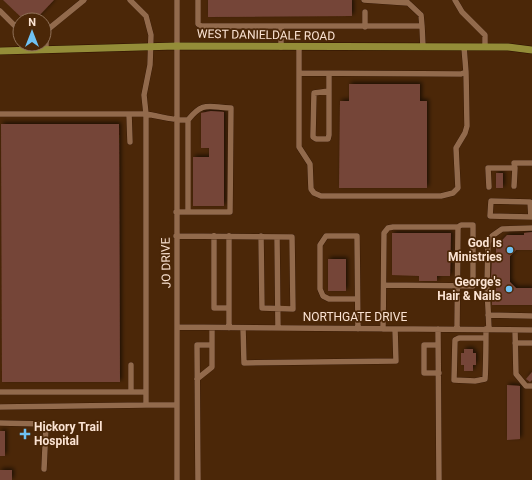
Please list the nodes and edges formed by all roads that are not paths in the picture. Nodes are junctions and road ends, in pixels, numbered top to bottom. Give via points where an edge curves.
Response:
1 (84, 0) edge
2 (130, 0) edge
3 (177, 0) edge
4 (198, 0) edge
5 (364, 0) edge
6 (455, 0) edge
7 (406, 1) edge
8 (0, 12) edge
9 (365, 12) dead end
10 (3, 17) edge
11 (12, 24) edge
12 (281, 26) junction
13 (422, 26) junction
14 (52, 27) edge
15 (365, 27) junction
16 (150, 46) junction
17 (176, 46) junction
18 (281, 47) junction
19 (299, 47) junction
20 (423, 47) junction
21 (464, 47) junction
22 (485, 47) junction
23 (52, 50) edge
24 (532, 50) edge
25 (0, 51) edge
26 (12, 51) edge
27 (466, 72) junction
28 (299, 73) junction
29 (329, 74) junction
30 (329, 91) junction
31 (0, 114) edge
32 (129, 114) junction
33 (146, 114) junction
34 (188, 120) junction
35 (176, 121) junction
36 (130, 142) dead end
37 (176, 154) junction
38 (188, 154) junction
39 (532, 163) edge
40 (515, 168) junction
41 (514, 186) dead end
42 (489, 187) dead end
43 (176, 212) junction
44 (188, 212) junction
45 (531, 216) edge
46 (458, 227) junction
47 (532, 228) edge
48 (176, 236) junction
49 (214, 236) junction
50 (229, 236) junction
51 (261, 236) junction
52 (277, 236) junction
53 (384, 285) junction
54 (458, 285) junction
55 (357, 299) junction
56 (229, 308) junction
57 (278, 308) junction
58 (488, 315) junction
59 (532, 316) edge
60 (177, 327) junction
61 (212, 328) junction
62 (229, 328) junction
63 (243, 328) junction
64 (278, 328) junction
65 (358, 328) junction
66 (384, 329) junction
67 (396, 329) junction
68 (438, 329) junction
69 (457, 329) junction
70 (487, 329) junction
71 (515, 330) junction
72 (532, 330) edge
73 (486, 338) junction
74 (515, 343) junction
75 (532, 343) edge
76 (212, 345) junction
77 (438, 345) junction
78 (131, 365) dead end
79 (438, 373) junction
80 (197, 379) junction
81 (532, 386) edge
82 (0, 392) edge
83 (131, 392) junction
84 (146, 392) junction
85 (146, 405) junction
86 (177, 405) junction
87 (0, 407) edge
88 (0, 424) edge
89 (44, 469) dead end
90 (177, 480) edge
91 (198, 480) edge
92 (439, 480) edge

1 - 14 street
2 - 16 street via 146,16 151,35
3 - 17 street, JO DRIVE
4 - 12 street via 198,24 201,26
5 - 7 street
6 - 22 street via 462,12 485,35
7 - 13 street via 420,15
8 - 10 street
9 - 15 street
10 - 11 street
12 - 15 street
12 - 18 street
13 - 15 street
13 - 20 street
16 - 17 main road, WEST DANIELDALE ROAD
16 - 23 main road, WEST DANIELDALE ROAD
16 - 33 street via 150,65 144,95
17 - 18 main road, WEST DANIELDALE ROAD
17 - 35 street, JO DRIVE
18 - 19 main road, WEST DANIELDALE ROAD
19 - 20 main road, WEST DANIELDALE ROAD
19 - 28 street
20 - 21 main road, WEST DANIELDALE ROAD
21 - 22 main road, WEST DANIELDALE ROAD
21 - 27 street
22 - 24 main road, WEST DANIELDALE ROAD
25 - 26 main road, WEST DANIELDALE ROAD
27 - 28 street via 467,126 456,148 458,188 453,193 441,196 314,194 310,184 310,164 299,147
27 - 29 street
28 - 29 street
29 - 30 street
30 - 30 street via 329,137 316,139 313,137 314,93
31 - 32 street
32 - 33 street
32 - 36 street
33 - 35 street
33 - 84 street
34 - 35 street
34 - 38 street
34 - 44 street via 195,110 202,106 231,108 230,212
35 - 37 street, JO DRIVE
37 - 38 street
37 - 43 street, JO DRIVE
38 - 44 street
39 - 40 street via 514,163
40 - 41 street
40 - 42 street via 488,168
43 - 44 street
43 - 48 street, JO DRIVE
45 - 45 street via 490,216 491,201 530,202
46 - 53 street via 388,228 384,234
46 - 54 street
46 - 54 street via 473,224 473,286
47 - 58 street via 502,229 492,236 488,243
48 - 49 street
48 - 60 street, JO DRIVE
49 - 50 street
49 - 56 street via 214,308
50 - 51 street
50 - 56 street
51 - 52 street
51 - 57 street via 262,308
52 - 57 street
52 - 57 street via 292,237 293,309
53 - 54 street
53 - 66 street
54 - 69 street
55 - 55 street via 357,236 326,236 320,245 320,289 323,296 329,299
55 - 65 street
56 - 62 street
57 - 64 street
58 - 59 street
58 - 70 street
60 - 61 street, NORTHGATE DRIVE
60 - 86 street, JO DRIVE
61 - 62 street, NORTHGATE DRIVE
61 - 76 street
62 - 63 street, NORTHGATE DRIVE
63 - 64 street, NORTHGATE DRIVE
63 - 67 street via 244,363 396,361
64 - 65 street, NORTHGATE DRIVE
65 - 66 street, NORTHGATE DRIVE
66 - 67 street, NORTHGATE DRIVE
67 - 68 street, NORTHGATE DRIVE
68 - 69 street, NORTHGATE DRIVE
68 - 77 street
69 - 70 street, NORTHGATE DRIVE
70 - 71 street, NORTHGATE DRIVE
70 - 73 street
71 - 72 street, NORTHGATE DRIVE
71 - 74 street
73 - 73 street via 485,379 475,382 454,380 455,340
74 - 75 street
74 - 81 street via 516,374 526,386
76 - 80 street via 212,367
76 - 80 street via 196,345
77 - 79 street
77 - 79 street via 424,345 424,373
78 - 83 street
79 - 92 street
80 - 91 street
82 - 83 street
83 - 84 street
84 - 85 street
85 - 86 street
85 - 87 street
86 - 90 street, JO DRIVE
88 - 89 street via 46,426

